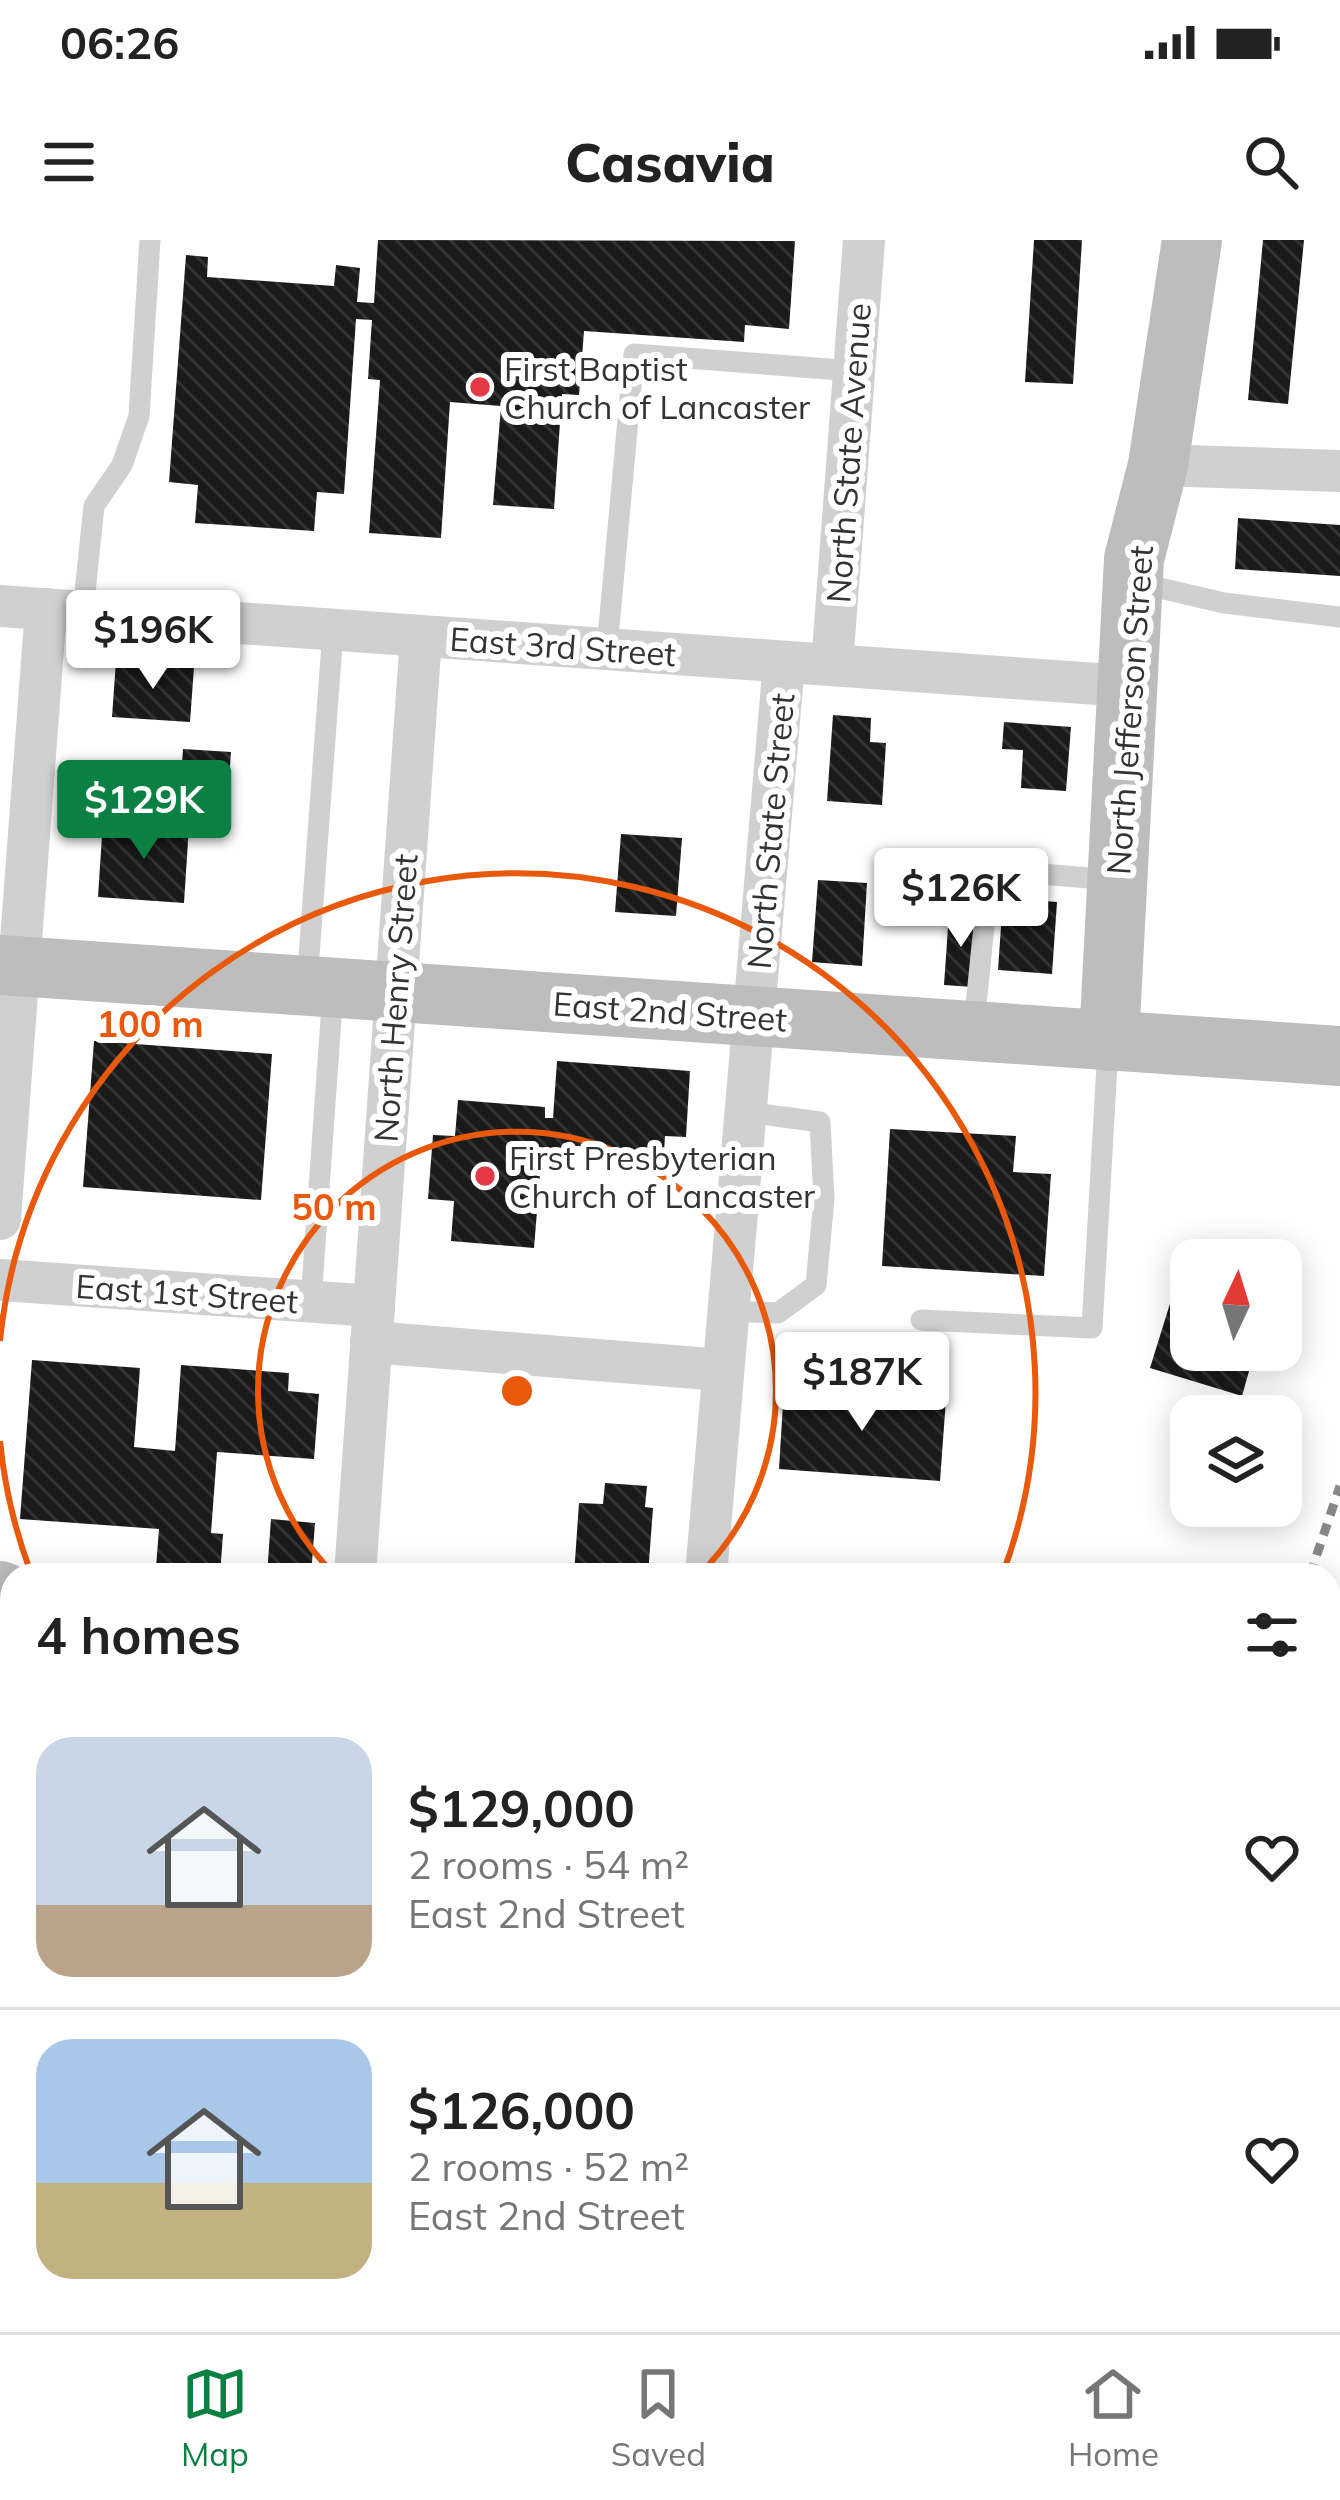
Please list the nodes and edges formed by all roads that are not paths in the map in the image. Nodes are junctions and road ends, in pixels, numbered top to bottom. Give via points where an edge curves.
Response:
1 (150, 240) edge
2 (864, 240) edge
3 (1192, 240) edge
4 (854, 371) junction
5 (1158, 465) junction
6 (1340, 471) edge
7 (1132, 582) junction
8 (0, 606) edge
9 (64, 610) junction
10 (1340, 617) edge
11 (333, 630) junction
12 (421, 637) junction
13 (607, 649) junction
14 (784, 662) junction
15 (832, 665) junction
16 (1126, 686) junction
17 (1117, 880) junction
18 (9, 966) edge
19 (320, 987) junction
20 (396, 992) junction
21 (755, 1017) junction
22 (974, 1032) junction
23 (1109, 1041) junction
24 (1340, 1056) edge
25 (746, 1112) junction
26 (0, 1220) edge
27 (0, 1280) edge
28 (311, 1301) junction
29 (728, 1311) junction
30 (921, 1320) dead end
31 (373, 1324) junction
32 (722, 1370) junction
33 (356, 1563) edge
34 (707, 1563) edge

1 - 9 lane via 139,416 122,466 94,506
2 - 4 street, North State Avenue
3 - 5 street, North Jefferson Street
4 - 13 lane via 634,354
4 - 15 street, North State Avenue
5 - 6 street
5 - 7 street, North Jefferson Street
7 - 10 lane
7 - 16 street, North Jefferson Street
8 - 9 street, East 3rd Street
9 - 11 street, East 3rd Street
9 - 18 street
11 - 12 street, East 3rd Street
11 - 19 lane
12 - 13 street, East 3rd Street
12 - 20 street, North Henry Street
13 - 14 street, East 3rd Street
14 - 15 street, East 3rd Street
14 - 21 street, North State Street
15 - 16 street, East 3rd Street
16 - 17 street, North Jefferson Street
17 - 22 lane via 989,876
17 - 23 street, North Jefferson Street
18 - 19 street, East 2nd Street
18 - 26 street
19 - 20 street, East 2nd Street
19 - 28 lane
20 - 21 street, East 2nd Street
20 - 31 street, North Henry Street
21 - 22 street, East 2nd Street
21 - 25 street, North State Street
22 - 23 street, East 2nd Street
23 - 24 street, East 2nd Street
23 - 30 lane via 1092,1328
25 - 29 street, North State Street
25 - 29 lane via 820,1122 820,1242 816,1285 778,1312
27 - 28 street, East 1st Street
28 - 31 street, East 1st Street
29 - 32 street, North State Street
31 - 32 street, East 1st Street
31 - 33 street, North Henry Street
32 - 34 street, North State Street

